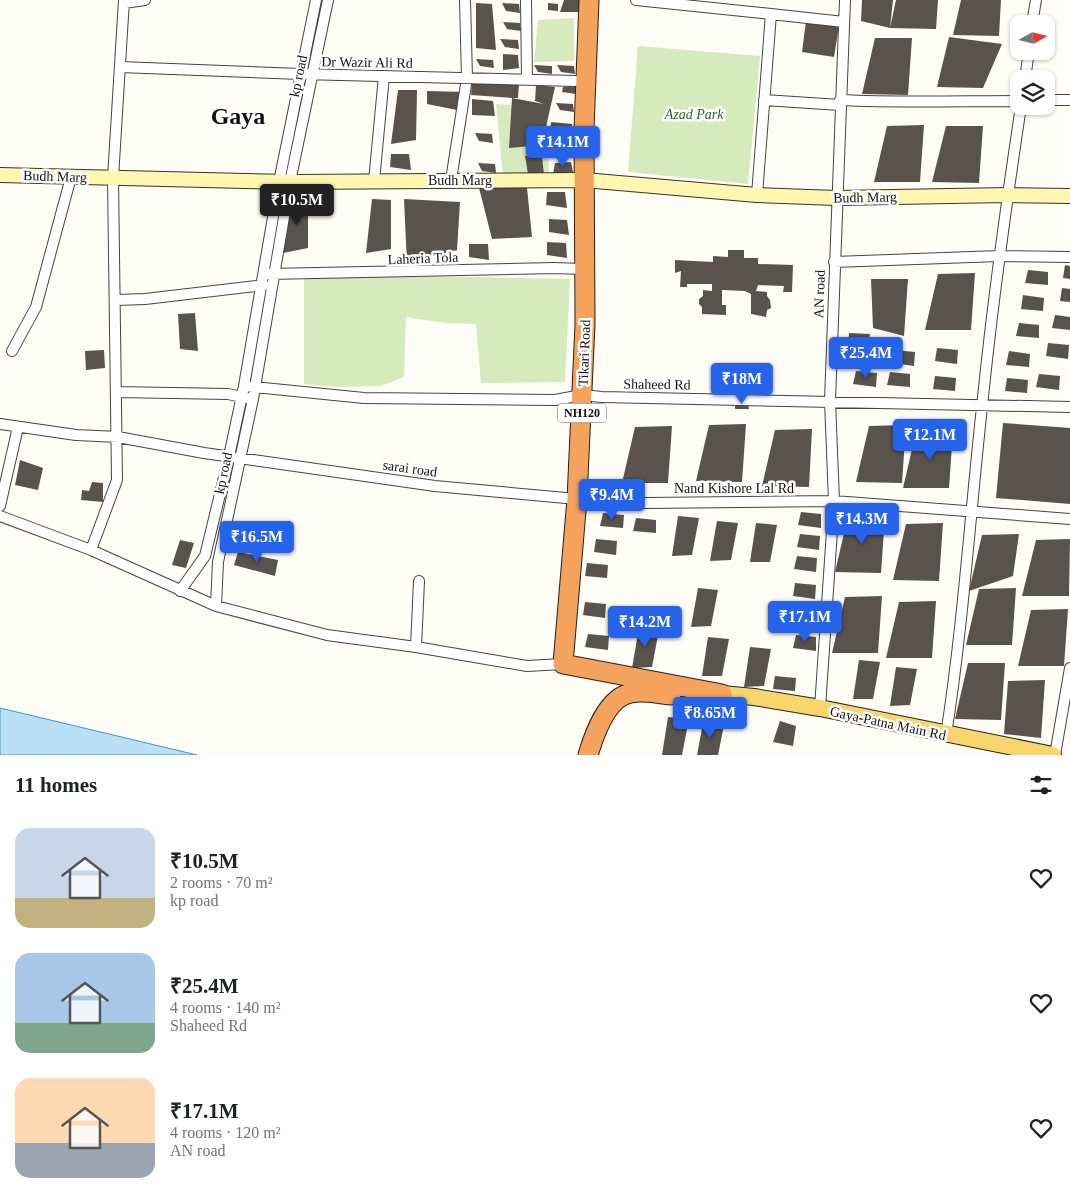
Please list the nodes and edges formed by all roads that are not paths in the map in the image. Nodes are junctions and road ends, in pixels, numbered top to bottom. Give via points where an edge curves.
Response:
1 (145, 0) edge
2 (316, 0) edge
3 (328, 0) edge
4 (465, 0) edge
5 (526, 0) edge
6 (589, 0) edge
7 (636, 0) edge
8 (845, 0) edge
9 (1036, 0) edge
10 (124, 1) edge
11 (771, 14) junction
12 (1034, 15) edge
13 (844, 22) junction
14 (120, 67) junction
15 (301, 74) junction
16 (312, 74) junction
17 (384, 76) junction
18 (467, 78) junction
19 (527, 80) junction
20 (584, 83) junction
21 (764, 100) junction
22 (1055, 100) edge
23 (1070, 100) edge
24 (1010, 101) edge
25 (840, 103) junction
26 (1021, 115) edge
27 (0, 175) edge
28 (71, 177) junction
29 (113, 178) junction
30 (451, 180) junction
31 (584, 180) junction
32 (374, 181) junction
33 (284, 182) junction
34 (757, 195) junction
35 (1008, 195) junction
36 (1070, 196) edge
37 (836, 198) junction
38 (999, 256) junction
39 (1070, 257) edge
40 (834, 262) junction
41 (584, 269) junction
42 (262, 274) junction
43 (274, 280) junction
44 (260, 285) junction
45 (116, 300) junction
46 (12, 350) dead end
47 (244, 386) junction
48 (256, 388) junction
49 (116, 392) junction
50 (582, 395) junction
51 (241, 397) junction
52 (253, 399) junction
53 (830, 401) junction
54 (982, 405) junction
55 (1070, 406) edge
56 (0, 424) edge
57 (18, 427) junction
58 (118, 437) junction
59 (229, 455) junction
60 (240, 458) junction
61 (577, 499) junction
62 (834, 501) junction
63 (971, 512) junction
64 (0, 513) edge
65 (1070, 520) edge
66 (91, 550) junction
67 (418, 581) dead end
68 (180, 591) junction
69 (216, 606) junction
70 (416, 647) junction
71 (563, 664) junction
72 (1070, 668) edge
73 (722, 694) junction
74 (820, 708) junction
75 (600, 726) junction
76 (946, 735) junction
77 (588, 755) edge
78 (600, 755) edge
79 (1054, 755) edge

1 - 10 street
2 - 15 street, kp road
3 - 16 street, kp road
4 - 18 street
5 - 19 street
6 - 20 highway, Tikari Road / NH120
7 - 11 street
8 - 13 street, AN road
9 - 12 street
10 - 14 street
11 - 13 street
11 - 21 street
13 - 25 street, AN road
14 - 15 street, Dr Wazir Ali Rd
14 - 29 street
15 - 16 street, Dr Wazir Ali Rd
15 - 33 street, kp road
16 - 17 street, Dr Wazir Ali Rd
16 - 33 street, kp road
17 - 18 street, Dr Wazir Ali Rd
17 - 32 street
18 - 19 street, Dr Wazir Ali Rd
18 - 30 street
19 - 20 street, Dr Wazir Ali Rd
20 - 31 highway, Tikari Road / NH120
21 - 25 street
21 - 34 street
22 - 23 street
24 - 25 street
25 - 37 street, AN road
26 - 35 street
27 - 28 street, Budh Marg
28 - 29 street, Budh Marg
28 - 46 street via 36,307
29 - 33 street, Budh Marg
29 - 45 street
30 - 31 street, Budh Marg
30 - 32 street, Budh Marg
31 - 34 street, Budh Marg
31 - 41 highway, Tikari Road / NH120
32 - 33 street, Budh Marg
33 - 42 street, kp road
33 - 43 street, kp road
34 - 37 street, Budh Marg
35 - 36 street, Budh Marg
35 - 37 street, Budh Marg
35 - 38 street
37 - 40 street, AN road
38 - 39 street
38 - 40 street
38 - 54 street
40 - 53 street, AN road
41 - 43 street, Laheria Tola
41 - 50 highway, Tikari Road / NH120
42 - 43 street, Laheria Tola
42 - 44 street, kp road
43 - 44 street
43 - 48 street, kp road
44 - 45 street
44 - 47 street, kp road
45 - 49 street
47 - 48 street, Shaheed Rd
47 - 51 street, kp road
48 - 50 street, Shaheed Rd via 364,398 555,400
48 - 52 street, kp road
49 - 51 street
49 - 58 street
50 - 53 street, Shaheed Rd
50 - 61 highway, Tikari Road / NH120
51 - 52 street
51 - 59 street, kp road
52 - 60 street, kp road
53 - 54 street, Shaheed Rd
53 - 62 street, AN road
54 - 55 street, Shaheed Rd
54 - 63 street
56 - 57 street, sarai road
57 - 58 street, sarai road
57 - 64 street
58 - 59 street, sarai road
58 - 66 street via 117,480
59 - 60 street, sarai road
59 - 68 street, kp road via 205,556
60 - 61 street, sarai road via 435,486
60 - 69 street, kp road via 218,562
61 - 62 street, Nand Kishore Lal Rd via 646,503
61 - 71 highway, Tikari Road / NH120
62 - 63 street, Nand Kishore Lal Rd
62 - 74 street, AN road
63 - 65 street, Nand Kishore Lal Rd
63 - 76 street via 958,656
64 - 66 street
66 - 68 street
67 - 70 street
68 - 69 street
69 - 70 street via 327,635
70 - 71 street via 527,666
71 - 73 highway
72 - 79 street
73 - 74 main road, Gaya-Patna Main Rd
73 - 75 highway via 702,698 630,693 613,703
74 - 76 main road, Gaya-Patna Main Rd
75 - 77 highway
75 - 78 highway
76 - 79 main road, Gaya-Patna Main Rd

